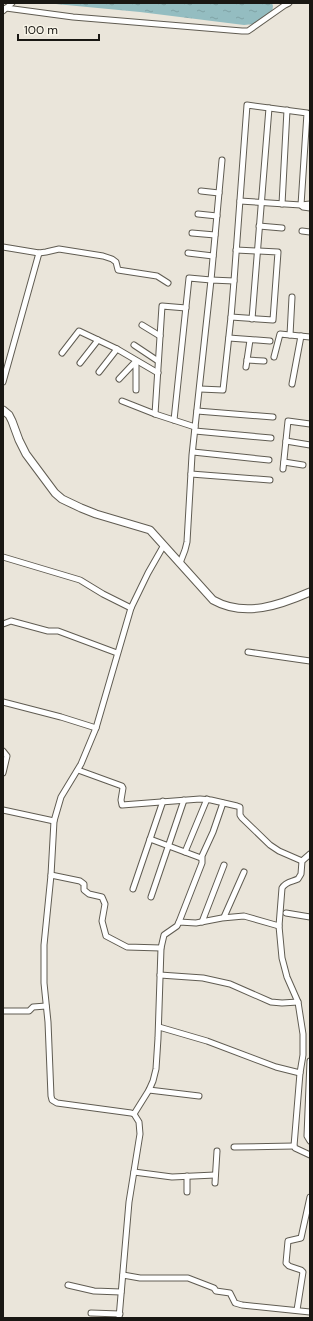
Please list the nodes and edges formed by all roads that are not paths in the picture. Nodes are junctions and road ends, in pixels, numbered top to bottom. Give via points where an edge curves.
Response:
1 (12, 3) edge
2 (285, 4) edge
3 (5, 10) edge
4 (269, 108) junction
5 (287, 110) junction
6 (308, 113) edge
7 (222, 160) dead end
8 (201, 191) dead end
9 (219, 193) junction
10 (240, 201) junction
11 (261, 202) junction
12 (282, 204) junction
13 (310, 204) edge
14 (301, 205) junction
15 (310, 208) edge
16 (198, 214) dead end
17 (217, 216) junction
18 (259, 226) junction
19 (282, 228) dead end
20 (302, 231) dead end
21 (310, 232) edge
22 (192, 233) dead end
23 (215, 235) junction
24 (3, 247) edge
25 (236, 250) junction
26 (257, 251) junction
27 (39, 253) junction
28 (188, 253) dead end
29 (214, 256) junction
30 (211, 280) junction
31 (234, 281) junction
32 (168, 283) dead end
33 (292, 297) dead end
34 (186, 308) junction
35 (231, 317) junction
36 (252, 319) junction
37 (142, 325) dead end
38 (290, 335) junction
39 (160, 336) junction
40 (301, 336) junction
41 (310, 336) edge
42 (229, 338) junction
43 (98, 340) junction
44 (250, 340) junction
45 (270, 341) dead end
46 (134, 345) dead end
47 (117, 349) junction
48 (62, 353) dead end
49 (274, 357) dead end
50 (136, 360) junction
51 (247, 360) junction
52 (6, 361) edge
53 (158, 361) junction
54 (264, 361) dead end
55 (80, 363) dead end
56 (246, 367) dead end
57 (127, 371) junction
58 (99, 372) dead end
59 (158, 373) junction
60 (136, 375) junction
61 (119, 379) dead end
62 (3, 382) edge
63 (292, 384) dead end
64 (200, 388) junction
65 (136, 390) dead end
66 (122, 401) dead end
67 (3, 410) edge
68 (197, 411) junction
69 (155, 414) junction
70 (274, 417) dead end
71 (174, 420) junction
72 (310, 424) edge
73 (195, 429) junction
74 (271, 438) dead end
75 (286, 441) junction
76 (310, 445) edge
77 (193, 452) junction
78 (269, 460) dead end
79 (284, 462) junction
80 (303, 465) dead end
81 (283, 469) dead end
82 (191, 474) junction
83 (270, 480) dead end
84 (164, 545) junction
85 (3, 557) edge
86 (180, 563) junction
87 (310, 592) edge
88 (131, 608) junction
89 (3, 624) edge
90 (248, 652) dead end
91 (117, 653) junction
92 (310, 661) edge
93 (3, 702) edge
94 (96, 728) junction
95 (3, 751) edge
96 (78, 770) junction
97 (3, 773) edge
98 (207, 799) junction
99 (184, 800) junction
100 (163, 801) junction
101 (223, 803) junction
102 (3, 810) edge
103 (54, 821) junction
104 (150, 840) junction
105 (168, 846) junction
106 (185, 852) junction
107 (310, 854) edge
108 (201, 858) junction
109 (302, 860) junction
110 (224, 865) dead end
111 (244, 872) dead end
112 (51, 875) junction
113 (133, 889) dead end
114 (151, 897) dead end
115 (286, 913) dead end
116 (224, 917) junction
117 (310, 917) edge
118 (179, 922) junction
119 (202, 922) junction
120 (279, 926) junction
121 (161, 948) junction
122 (160, 975) junction
123 (298, 1002) junction
124 (46, 1006) junction
125 (3, 1011) edge
126 (159, 1027) junction
127 (303, 1034) junction
128 (310, 1034) edge
129 (310, 1061) edge
130 (300, 1072) junction
131 (149, 1090) junction
132 (199, 1096) dead end
133 (134, 1114) junction
134 (310, 1141) edge
135 (294, 1146) junction
136 (234, 1147) dead end
137 (217, 1150) dead end
138 (310, 1155) edge
139 (134, 1172) junction
140 (215, 1175) junction
141 (187, 1176) junction
142 (215, 1183) dead end
143 (187, 1192) dead end
144 (310, 1197) edge
145 (123, 1275) junction
146 (68, 1285) dead end
147 (121, 1292) junction
148 (296, 1310) junction
149 (310, 1312) edge
150 (91, 1313) dead end
151 (120, 1316) edge

1 - 3 street
2 - 3 street via 248,31
4 - 5 street
4 - 10 street via 247,105
4 - 11 street
5 - 6 street
5 - 12 street
6 - 14 street
7 - 9 street
8 - 9 street
9 - 17 street
10 - 11 street
10 - 25 street
11 - 12 street
11 - 18 street
12 - 14 street
13 - 14 street
14 - 15 street
16 - 17 street
17 - 23 street
18 - 19 street
18 - 26 street
20 - 21 street
22 - 23 street
23 - 29 street
24 - 27 street
25 - 26 street
25 - 31 street
26 - 36 street
26 - 36 street via 278,252 273,320
27 - 32 street via 59,249 103,256 116,262 118,270 153,275
27 - 52 street
28 - 29 street
29 - 30 street
30 - 31 street
30 - 34 street via 189,278
30 - 64 street
31 - 35 street
33 - 38 street
34 - 39 street via 162,306
34 - 71 street
35 - 36 street
35 - 42 street
37 - 39 street
38 - 40 street
38 - 49 street via 280,334
39 - 53 street
40 - 41 street
40 - 63 street
42 - 44 street
42 - 64 street via 223,390
43 - 47 street
43 - 48 street via 79,331
43 - 55 street
44 - 45 street
44 - 51 street
46 - 53 street
47 - 50 street
47 - 58 street
50 - 57 street
50 - 59 street
50 - 60 street
51 - 54 street
51 - 56 street
52 - 62 street
53 - 59 street
57 - 60 street
57 - 61 street
59 - 69 street
60 - 65 street
64 - 68 street
66 - 69 street
67 - 84 street via 12,421 26,454 62,499 96,514 150,530
68 - 70 street
68 - 73 street
69 - 71 street
71 - 73 street
72 - 75 street via 288,421
73 - 74 street
73 - 77 street
75 - 76 street
75 - 79 street
77 - 78 street
77 - 82 street
79 - 80 street
79 - 81 street
82 - 83 street
82 - 86 street via 187,542
84 - 86 street
84 - 88 street
85 - 88 street via 80,580
86 - 87 street via 213,600 235,608 261,608 281,604
88 - 91 street
89 - 91 street via 11,621 48,631 58,631
90 - 92 street
91 - 94 street
93 - 94 street
94 - 96 street
95 - 97 street via 7,756
96 - 100 street via 122,786 122,805
96 - 103 street via 61,797
98 - 99 street
98 - 101 street
98 - 106 street
99 - 100 street
99 - 105 street
100 - 104 street
101 - 108 street
101 - 109 street via 239,806 242,818 270,845
102 - 103 street
103 - 112 street
104 - 105 street
104 - 113 street
105 - 106 street
105 - 114 street
106 - 108 street
107 - 109 street
108 - 118 street via 202,863
109 - 120 street via 298,880 286,883 282,888
110 - 119 street
111 - 116 street
112 - 121 street via 80,881 89,894 102,897 102,921 106,936 127,947
112 - 124 street via 44,945
115 - 117 street
116 - 119 street
116 - 120 street via 244,916
118 - 119 street
118 - 121 street via 164,935
120 - 123 street via 282,958
121 - 122 street
122 - 123 street via 203,978 230,984 271,1002
122 - 126 street
123 - 127 street
124 - 125 street via 33,1007 29,1011
124 - 133 street via 52,1100
126 - 130 street via 207,1041 276,1067
126 - 131 street via 156,1069
127 - 128 street
127 - 130 street
129 - 134 street via 307,1136
130 - 135 street
131 - 132 street
131 - 133 street
133 - 139 street via 140,1128
135 - 136 street
135 - 138 street
137 - 140 street
139 - 141 street
139 - 145 street
140 - 141 street
140 - 142 street
141 - 143 street
144 - 148 street via 301,1238 288,1241 286,1263 303,1272
145 - 147 street
145 - 148 street via 140,1278 188,1278 216,1291 230,1293 235,1303
146 - 147 street via 94,1291
147 - 151 street
148 - 149 street
150 - 151 street

